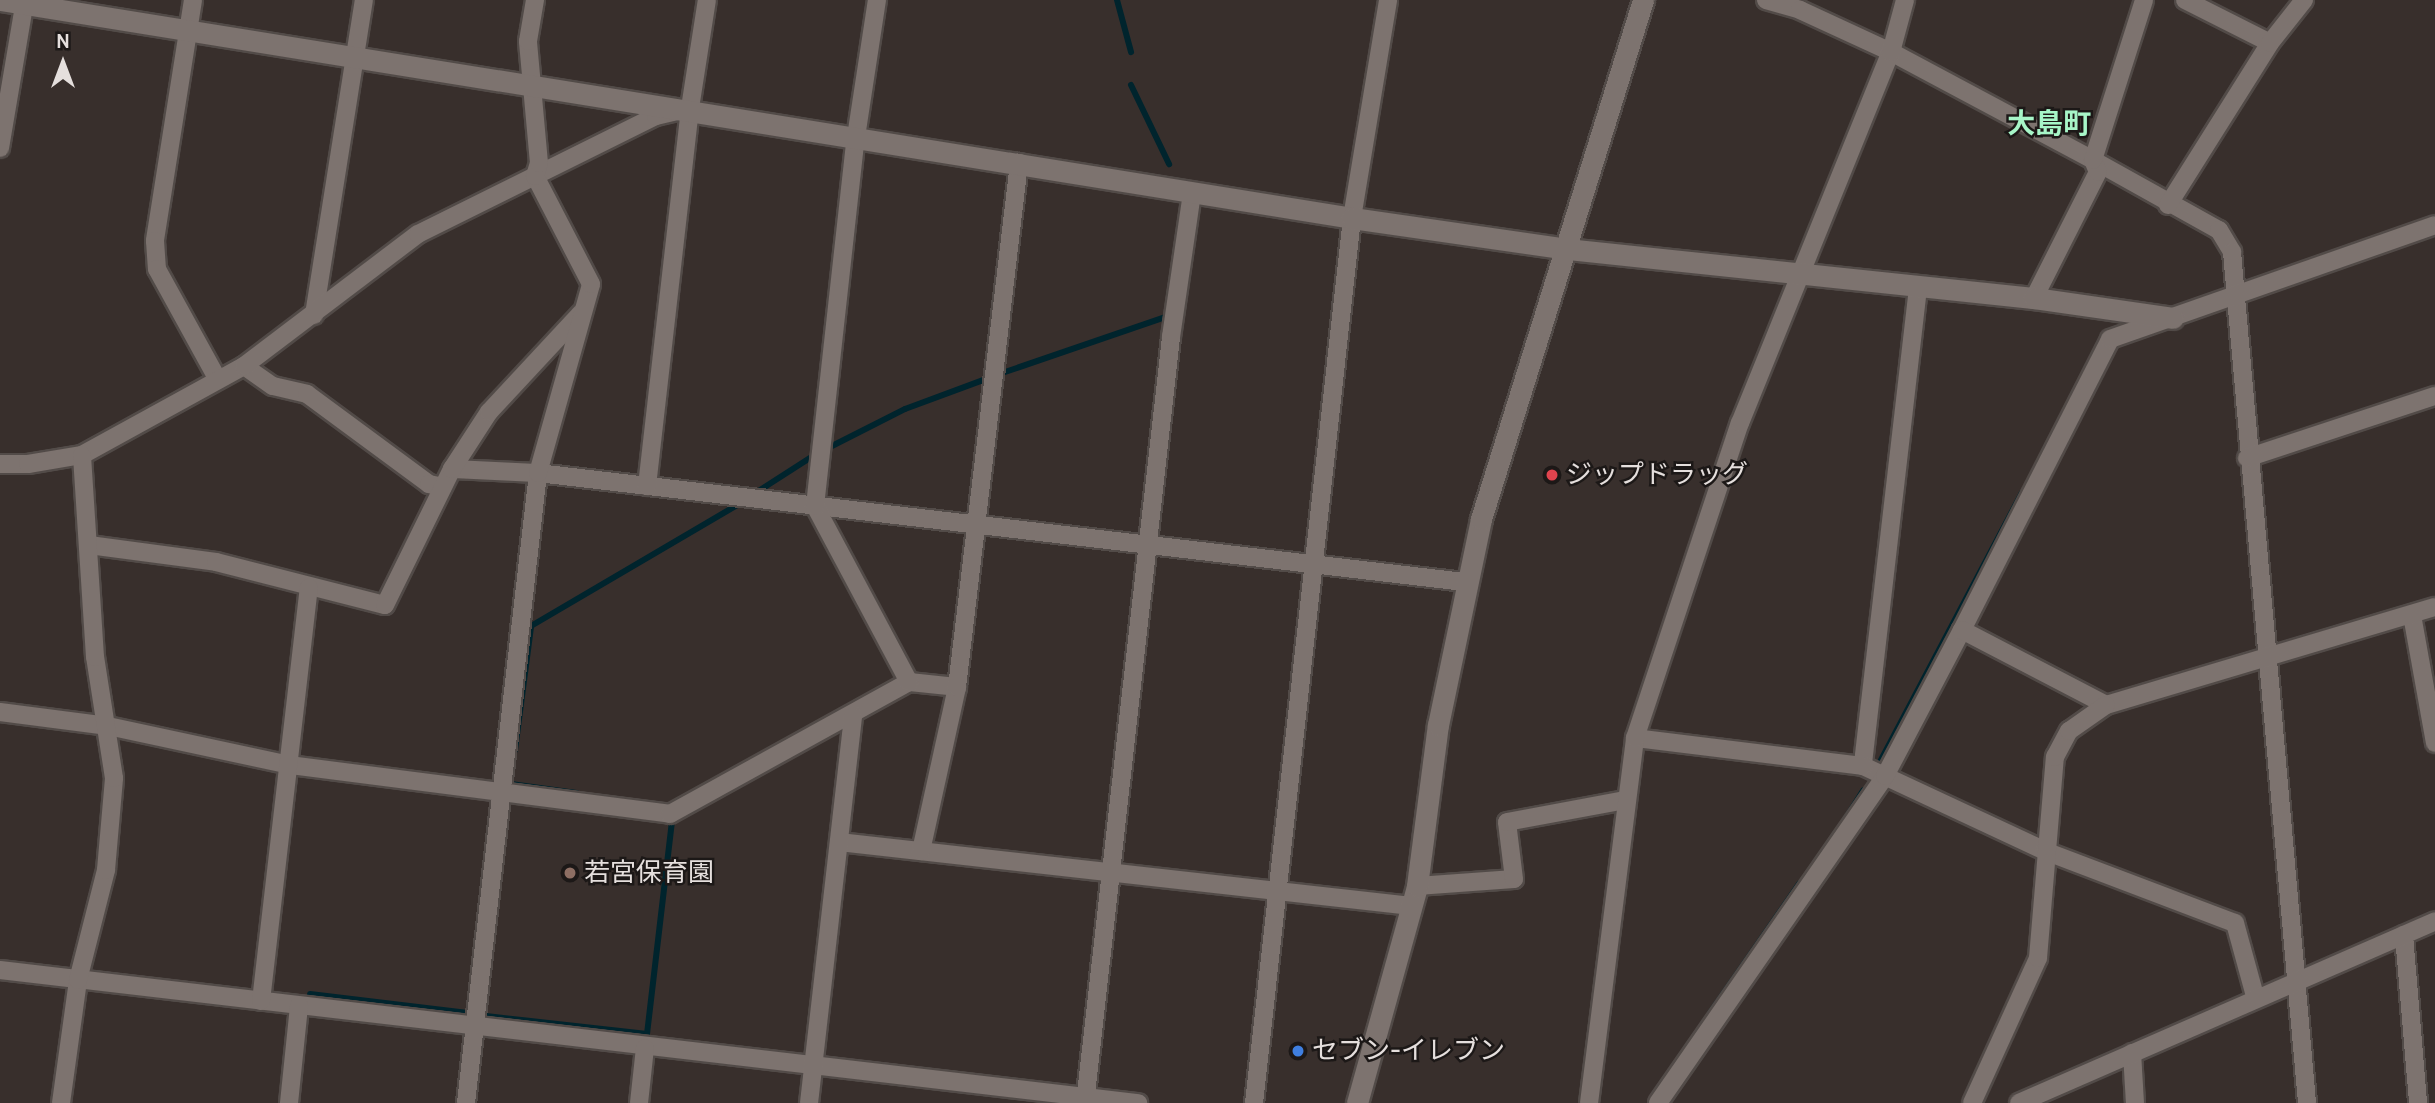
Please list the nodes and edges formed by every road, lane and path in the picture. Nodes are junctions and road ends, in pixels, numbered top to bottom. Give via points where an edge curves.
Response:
1 (0, 0) edge
2 (193, 0) edge
3 (364, 0) edge
4 (535, 0) edge
5 (707, 0) edge
6 (877, 0) edge
7 (1388, 0) edge
8 (1643, 0) edge
9 (1766, 0) edge
10 (1905, 0) edge
11 (2144, 0) edge
12 (2185, 0) edge
13 (2304, 0) edge
14 (24, 2) edge
15 (186, 34) junction
16 (2270, 43) junction
17 (1891, 52) junction
18 (354, 59) junction
19 (529, 85) junction
20 (690, 108) junction
21 (856, 137) junction
22 (0, 148) edge
23 (2093, 160) junction
24 (1019, 163) junction
25 (535, 176) junction
26 (1192, 193) junction
27 (2168, 205) junction
28 (1352, 218) junction
29 (2435, 225) edge
30 (1567, 249) junction
31 (1800, 272) junction
32 (1918, 288) junction
33 (2235, 297) junction
34 (2034, 298) junction
35 (584, 310) junction
36 (314, 315) junction
37 (2173, 318) junction
38 (244, 366) junction
39 (217, 378) junction
40 (2435, 396) edge
41 (82, 455) junction
42 (2247, 458) junction
43 (0, 464) edge
44 (452, 469) junction
45 (538, 473) junction
46 (648, 486) junction
47 (443, 487) junction
48 (815, 506) junction
49 (976, 526) junction
50 (89, 545) junction
51 (1148, 546) junction
52 (1315, 565) junction
53 (1465, 582) junction
54 (309, 588) junction
55 (2435, 607) edge
56 (2412, 615) junction
57 (1962, 630) junction
58 (2266, 659) junction
59 (909, 682) junction
60 (957, 687) junction
61 (2106, 705) junction
62 (0, 712) edge
63 (853, 716) junction
64 (108, 726) junction
65 (1634, 738) junction
66 (2435, 743) edge
67 (290, 765) junction
68 (1863, 766) junction
69 (1885, 776) junction
70 (502, 793) junction
71 (1626, 800) junction
72 (839, 842) junction
73 (921, 851) junction
74 (2045, 851) junction
75 (1111, 873) junction
76 (1275, 891) junction
77 (1414, 896) junction
78 (2435, 921) edge
79 (2404, 935) junction
80 (0, 970) edge
81 (78, 980) junction
82 (2296, 981) junction
83 (2255, 996) junction
84 (261, 1001) junction
85 (299, 1006) junction
86 (475, 1027) junction
87 (645, 1048) junction
88 (2132, 1053) junction
89 (814, 1066) junction
90 (1085, 1100) edge
91 (61, 1103) edge
92 (289, 1103) edge
93 (466, 1103) edge
94 (639, 1103) edge
95 (809, 1103) edge
96 (1138, 1103) edge
97 (1254, 1103) edge
98 (1357, 1103) edge
99 (1589, 1103) edge
100 (1658, 1103) edge
101 (1972, 1103) edge
102 (2019, 1103) edge
103 (2135, 1103) edge
104 (2307, 1103) edge
105 (2418, 1103) edge

1 - 14 street
2 - 15 street
3 - 18 street
4 - 19 street via 528,41
5 - 20 street
6 - 21 street
7 - 28 street
8 - 30 street
9 - 17 street via 1800,10
10 - 17 street
11 - 23 street
12 - 16 street
13 - 16 street
14 - 15 street
14 - 22 street
15 - 18 street
15 - 39 street via 155,241 156,269
16 - 27 street
17 - 23 street
17 - 31 street
18 - 19 street
18 - 36 street
19 - 20 street
19 - 25 street via 538,163
20 - 21 street
20 - 25 street via 656,116
20 - 46 street
21 - 24 street
21 - 48 street
23 - 27 street
23 - 34 street via 2098,172
24 - 26 street
24 - 49 street
25 - 35 street via 591,284
25 - 36 street via 418,234
26 - 28 street
26 - 51 street
27 - 33 street via 2219,230 2232,252
28 - 30 street
28 - 52 street
29 - 33 street
30 - 31 street
30 - 53 street
31 - 32 street
31 - 65 street via 1740,423
32 - 34 street
32 - 68 street
33 - 37 street
33 - 42 street
34 - 37 street
35 - 44 street via 489,412
35 - 45 street
36 - 38 street
37 - 57 street via 2110,340
38 - 39 street
38 - 47 street via 273,386 307,394 429,484
39 - 41 street
40 - 42 street
41 - 43 street
41 - 50 street
42 - 58 street
44 - 45 street
44 - 47 street
45 - 46 street
45 - 70 street
46 - 48 street
47 - 54 street via 385,605
48 - 49 street
48 - 59 street
49 - 51 street
49 - 60 street
50 - 54 street via 216,562
50 - 64 street via 95,657
51 - 52 street
51 - 75 street
52 - 53 street via 1410,572
52 - 76 street
53 - 77 street via 1438,725
54 - 67 street via 292,701
55 - 56 street
56 - 58 street
56 - 66 street
57 - 61 street
57 - 69 street
58 - 61 street
58 - 82 street
59 - 60 street
59 - 63 street
60 - 73 street
61 - 74 street via 2069,731 2055,757
62 - 64 street
63 - 70 street via 670,814
63 - 72 street
64 - 67 street
64 - 81 street via 114,778 106,870
65 - 68 street
65 - 71 street
67 - 70 street
67 - 84 street
68 - 69 street
69 - 74 street
69 - 100 street
70 - 86 street
71 - 77 street via 1507,822 1514,879
71 - 99 street
72 - 73 street
72 - 89 street
73 - 75 street
74 - 83 street via 2235,923
74 - 101 street via 2038,958
75 - 76 street
75 - 90 street
76 - 77 street
76 - 97 street
77 - 98 street
78 - 79 street
79 - 82 street
79 - 105 street
80 - 81 street
81 - 84 street
81 - 91 street
82 - 83 street
82 - 104 street
83 - 88 street
84 - 85 street
85 - 86 street
85 - 92 street
86 - 87 street
86 - 93 street
87 - 89 street
87 - 94 street
88 - 102 street
88 - 103 street
89 - 90 street
89 - 95 street
90 - 96 street

